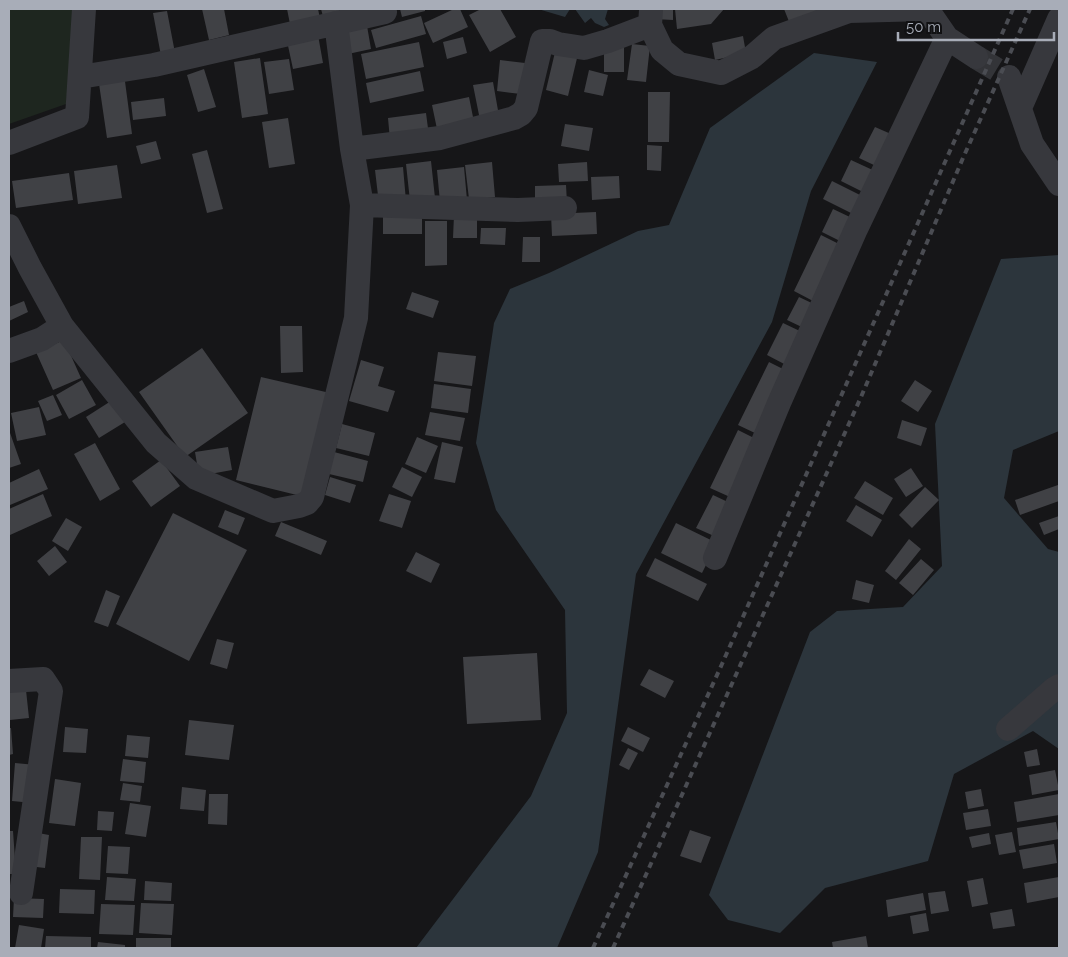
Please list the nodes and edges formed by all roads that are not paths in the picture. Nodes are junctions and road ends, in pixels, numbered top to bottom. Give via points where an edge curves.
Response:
1 (84, 9) edge
2 (927, 9) edge
3 (385, 12) dead end
4 (651, 17) edge
5 (1059, 19) edge
6 (336, 23) junction
7 (947, 38) junction
8 (976, 57) tunnel mouth
9 (80, 77) junction
10 (1009, 77) tunnel mouth
11 (1020, 108) junction
12 (9, 143) edge
13 (352, 149) junction
14 (1059, 184) edge
15 (362, 205) junction
16 (565, 208) dead end
17 (9, 226) edge
18 (62, 326) junction
19 (9, 351) edge
20 (715, 558) dead end
21 (9, 681) edge
22 (1059, 686) edge
23 (1008, 729) dead end
24 (21, 893) dead end

1 - 9 street
2 - 4 street via 849,11 774,38 752,57 721,73 678,64 662,50
2 - 7 street
3 - 6 street
4 - 13 street via 608,41 584,48 542,41 526,108 514,118 440,138
5 - 11 street
6 - 9 street via 154,65
6 - 13 street
7 - 8 street
7 - 20 street via 852,238
9 - 12 street via 77,117
10 - 11 street
11 - 14 street via 1032,144
13 - 15 street
15 - 16 street via 518,210
15 - 18 street via 356,318 312,497 307,503 273,511 196,478 156,443
17 - 18 street
18 - 19 street via 42,339
21 - 24 street via 43,679 50,691
22 - 23 street

